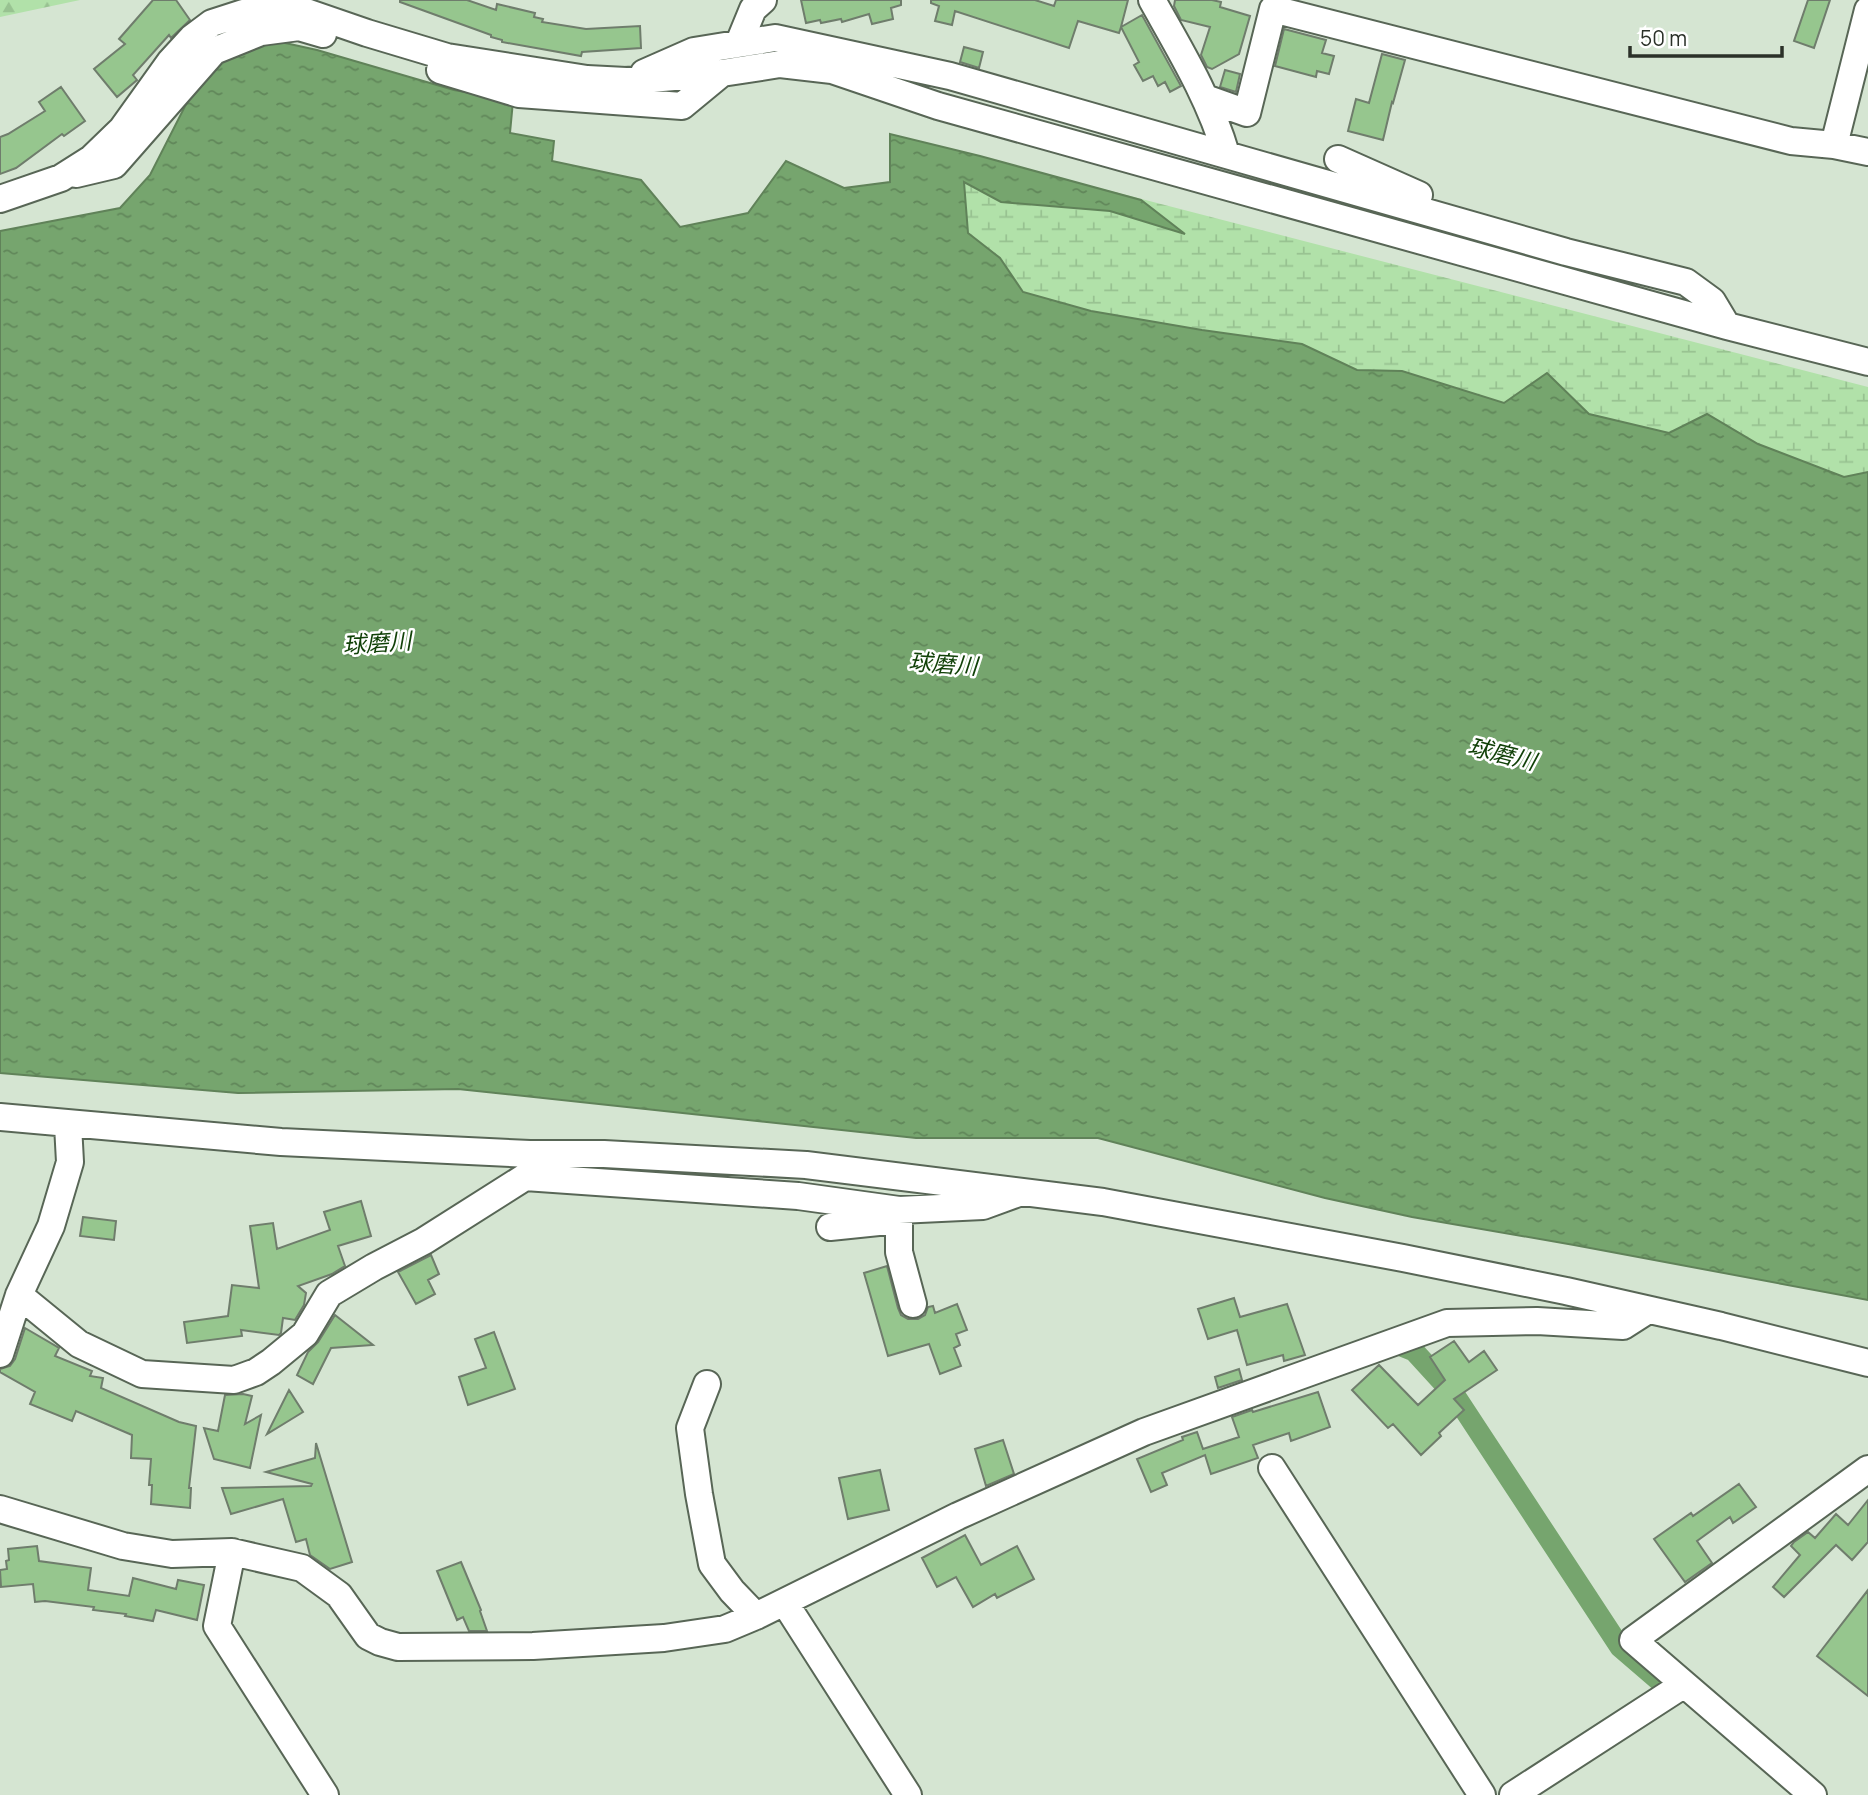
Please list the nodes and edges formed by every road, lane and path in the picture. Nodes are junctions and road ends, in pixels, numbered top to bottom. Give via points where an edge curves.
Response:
1 (763, 0) edge
2 (1153, 0) edge
3 (1868, 10) edge
4 (739, 43) junction
5 (722, 73) junction
6 (626, 81) junction
7 (1205, 99) junction
8 (1834, 145) junction
9 (1868, 152) edge
10 (1226, 154) junction
11 (1338, 159) dead end
12 (61, 178) junction
13 (0, 199) edge
14 (1438, 214) junction
15 (1727, 326) junction
16 (1868, 362) edge
17 (0, 1118) edge
18 (68, 1125) junction
19 (1022, 1192) junction
20 (899, 1215) junction
21 (830, 1227) dead end
22 (19, 1296) junction
23 (913, 1304) dead end
24 (1648, 1310) junction
25 (0, 1354) edge
26 (1868, 1363) edge
27 (707, 1384) dead end
28 (1272, 1468) dead end
29 (1868, 1469) edge
30 (0, 1509) edge
31 (232, 1552) junction
32 (785, 1603) junction
33 (756, 1616) junction
34 (1683, 1685) junction
35 (325, 1795) edge
36 (908, 1795) edge
37 (1482, 1795) edge
38 (1513, 1795) edge
39 (1813, 1795) edge

1 - 4 street via 753,9
2 - 7 street
3 - 8 street
4 - 6 street via 694,51
4 - 10 street via 775,38 950,76
5 - 6 street
5 - 12 street via 682,106 519,94 299,27 261,32 214,51 114,165
5 - 15 street via 780,64 832,70 938,106
6 - 12 street via 447,57 309,13 274,8 243,13 212,23 192,38 122,128 91,159
7 - 8 street via 1247,113 1273,9 1791,141
7 - 10 street
8 - 9 street
10 - 14 street
11 - 14 street via 1433,200
12 - 13 street
14 - 15 street via 1686,282 1712,301
15 - 16 street
17 - 18 street
18 - 19 street via 281,1142 806,1165
18 - 22 street via 70,1162 51,1226
19 - 20 street via 983,1206
19 - 24 street via 1103,1202 1403,1258
20 - 21 street
20 - 22 street via 798,1196 525,1177 329,1294 305,1334 256,1372 234,1380 142,1374 79,1344
20 - 23 street via 899,1252
22 - 25 street
24 - 26 street
24 - 32 street via 1623,1326 1537,1321 1447,1323 1144,1432 958,1516
27 - 33 street via 690,1428 712,1564
28 - 37 street
29 - 34 street via 1633,1640
30 - 31 street via 124,1546 172,1554
31 - 33 street via 302,1568 339,1595 369,1636 398,1647 533,1646 664,1638 725,1629
31 - 35 street via 217,1626
32 - 33 street
32 - 36 street
34 - 38 street
34 - 39 street

